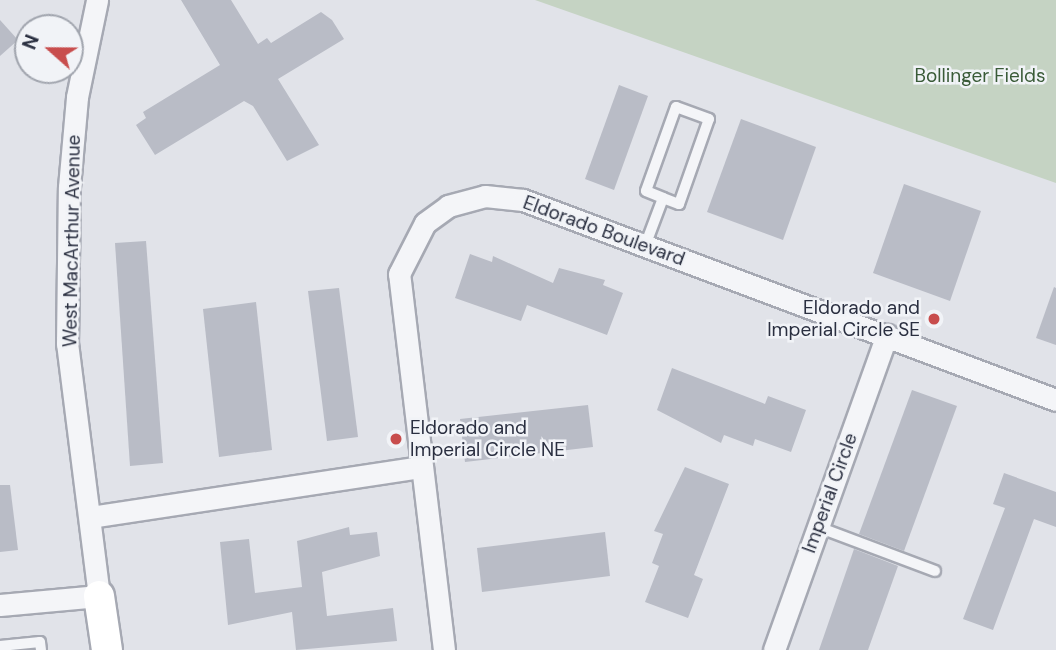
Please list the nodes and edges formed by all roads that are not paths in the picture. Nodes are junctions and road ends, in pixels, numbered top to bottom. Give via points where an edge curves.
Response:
1 (97, 0) edge
2 (663, 198) junction
3 (645, 246) junction
4 (887, 335) junction
5 (1056, 400) edge
6 (419, 467) junction
7 (90, 517) junction
8 (818, 527) junction
9 (935, 571) dead end
10 (99, 596) junction
11 (0, 606) edge
12 (0, 646) edge
13 (41, 650) edge
14 (107, 650) edge
15 (444, 650) edge
16 (774, 650) edge

1 - 7 street, West MacArthur Avenue via 76,110 67,305
2 - 2 lane via 646,191 676,107 709,120 679,204
2 - 3 lane
3 - 4 street, Eldorado Boulevard
3 - 6 street, Eldorado Boulevard via 523,200 485,196 448,206 425,223 400,274
4 - 5 street, Eldorado Boulevard
4 - 8 street, Imperial Circle
6 - 7 street
6 - 15 street
7 - 10 street, West MacArthur Avenue
8 - 9 lane
8 - 16 street, Imperial Circle
10 - 11 street
10 - 14 street, West MacArthur Avenue
12 - 13 lane via 40,642

